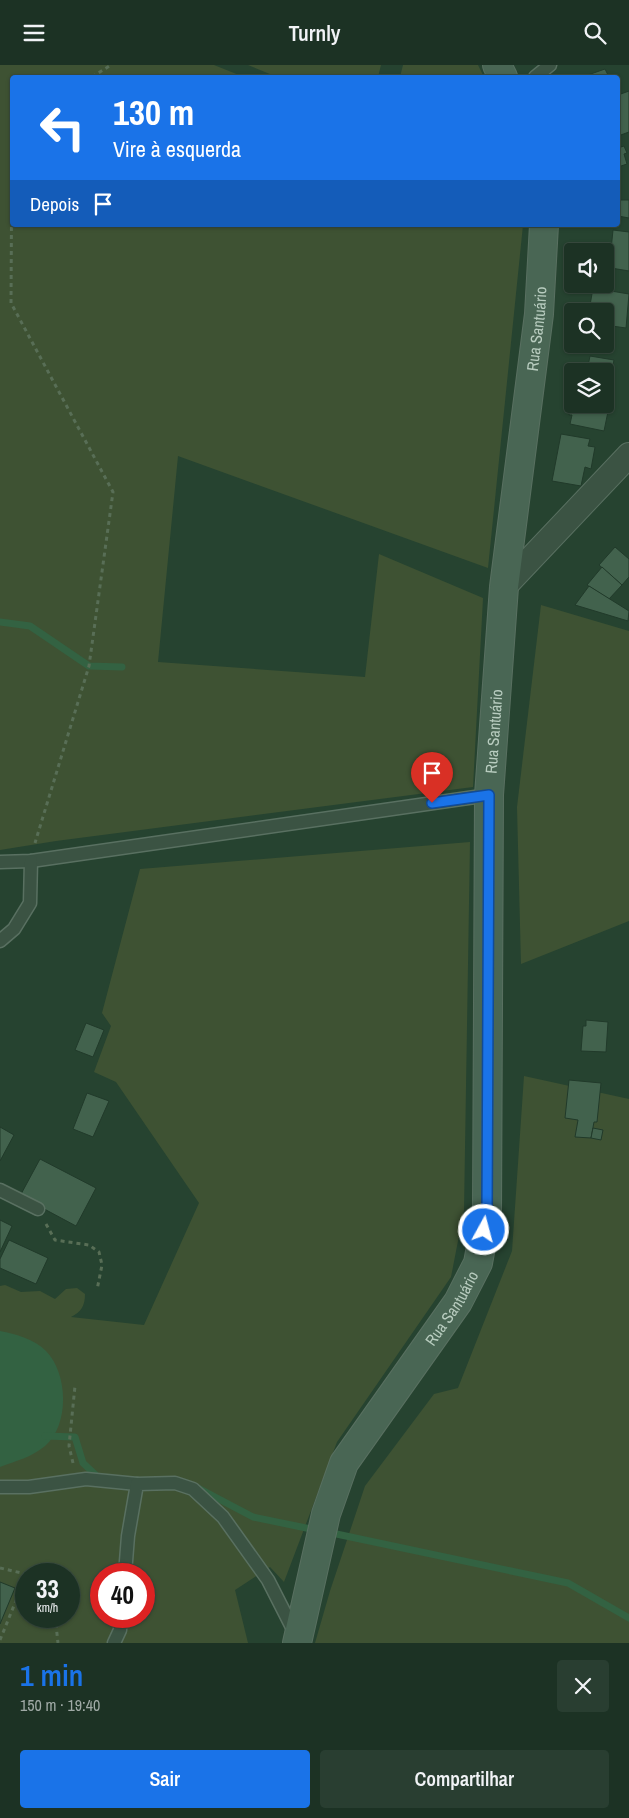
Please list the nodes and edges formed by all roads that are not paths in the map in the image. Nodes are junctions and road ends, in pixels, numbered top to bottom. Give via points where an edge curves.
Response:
1 (550, 65) edge
2 (538, 75) edge
3 (544, 227) edge
4 (629, 455) edge
5 (504, 587) junction
6 (489, 795) junction
7 (31, 861) junction
8 (0, 862) edge
9 (0, 941) edge
10 (0, 1190) edge
11 (38, 1209) road end
12 (137, 1484) junction
13 (0, 1487) edge
14 (126, 1563) edge
15 (120, 1628) edge
16 (297, 1641) edge
17 (114, 1643) edge

1 - 2 lane
3 - 5 street, Rua Santuário via 539,314
4 - 5 street
5 - 6 street, Rua Santuário
6 - 7 lane
6 - 16 street, Rua Santuário via 487,1214 478,1263 458,1302 344,1463 326,1514
7 - 8 lane
7 - 9 lane via 30,903 14,929
10 - 11 lane
12 - 13 lane via 86,1479 29,1487
12 - 14 lane
12 - 16 lane via 175,1483 193,1489 224,1517 268,1580
15 - 17 lane

